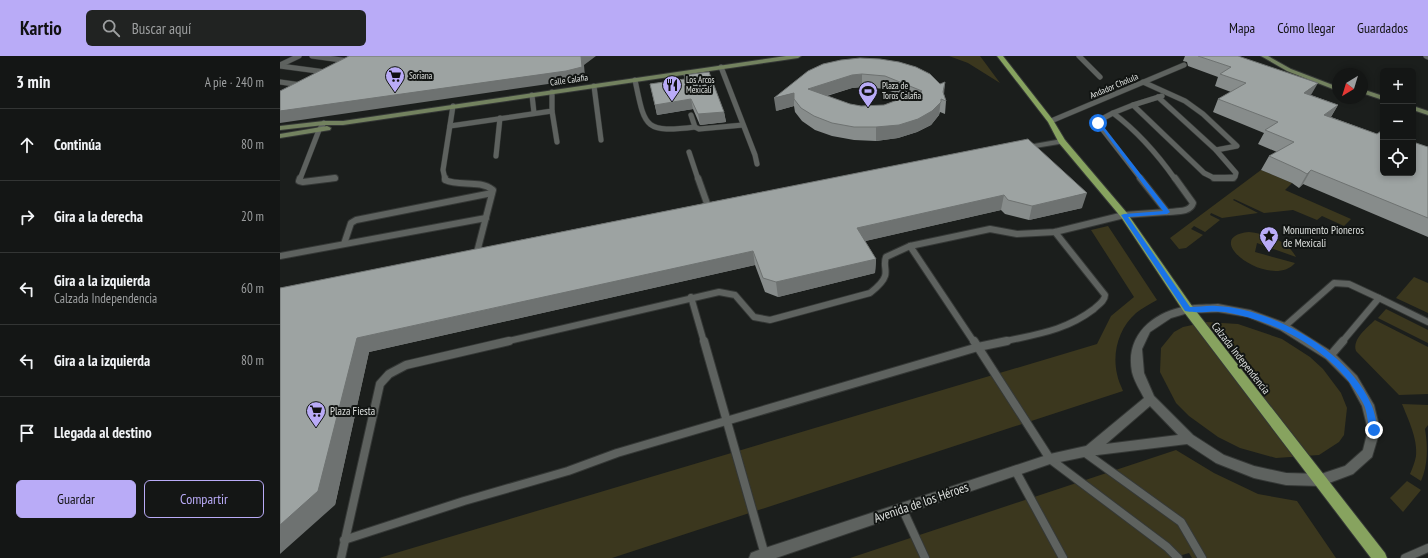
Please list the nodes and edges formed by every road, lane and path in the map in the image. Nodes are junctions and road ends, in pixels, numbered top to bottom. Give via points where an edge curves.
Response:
1 (299, 56) edge
2 (312, 56) edge
3 (798, 56) edge
4 (1000, 56) edge
5 (1079, 56) edge
6 (1264, 56) edge
7 (1278, 56) edge
8 (1285, 60) dead end
9 (280, 65) edge
10 (1184, 65) dead end
11 (337, 66) edge
12 (721, 67) junction
13 (331, 70) edge
14 (325, 72) junction
15 (319, 76) edge
16 (1100, 77) dead end
17 (635, 80) junction
18 (280, 82) edge
19 (307, 82) edge
20 (1143, 82) junction
21 (301, 85) junction
22 (594, 86) junction
23 (1332, 87) edge
24 (294, 88) edge
25 (552, 92) junction
26 (1368, 93) edge
27 (1172, 94) junction
28 (532, 95) junction
29 (1158, 97) junction
30 (1380, 97) edge
31 (1368, 100) edge
32 (1133, 104) junction
33 (1380, 104) edge
34 (453, 106) junction
35 (1416, 109) edge
36 (552, 111) junction
37 (534, 113) junction
38 (1113, 113) junction
39 (1428, 113) edge
40 (691, 115) edge
41 (1416, 115) edge
42 (500, 118) junction
43 (1428, 119) edge
44 (1051, 121) junction
45 (343, 122) junction
46 (324, 123) junction
47 (743, 125) junction
48 (450, 126) junction
49 (695, 127) junction
50 (280, 128) edge
51 (319, 130) junction
52 (280, 136) edge
53 (601, 140) dead end
54 (1062, 141) junction
55 (557, 142) dead end
56 (1017, 150) edge
57 (1216, 150) junction
58 (689, 152) dead end
59 (496, 156) dead end
60 (757, 164) dead end
61 (335, 178) dead end
62 (492, 193) junction
63 (709, 210) edge
64 (1167, 212) junction
65 (1124, 215) junction
66 (486, 218) junction
67 (1055, 232) junction
68 (344, 244) junction
69 (910, 246) junction
70 (280, 256) edge
71 (476, 257) edge
72 (691, 297) junction
73 (1378, 298) junction
74 (1188, 309) junction
75 (1428, 322) edge
76 (1284, 327) junction
77 (978, 347) junction
78 (1330, 356) junction
79 (1150, 399) junction
80 (727, 422) junction
81 (1189, 439) junction
82 (1086, 451) junction
83 (1050, 459) junction
84 (1015, 470) junction
85 (1320, 480) junction
86 (902, 508) junction
87 (344, 540) junction
88 (1428, 548) edge
89 (760, 556) edge
90 (341, 558) edge
91 (925, 558) edge
92 (1063, 558) edge
93 (1178, 558) edge
94 (1202, 558) edge
95 (1380, 558) edge
96 (1406, 558) edge

1 - 9 lane
2 - 11 lane via 351,59
3 - 12 street, Calle Calafia
4 - 44 main road, Calzada Independencia
5 - 16 lane
6 - 23 street via 1289,70
7 - 8 street
9 - 14 lane
10 - 20 lane, Andador Cholula
12 - 17 street, Calle Calafia
12 - 47 lane
13 - 14 lane
14 - 15 lane
17 - 22 street, Calle Calafia
17 - 49 lane via 645,120 650,125 663,130
18 - 21 lane
19 - 21 lane
20 - 27 lane
20 - 44 lane, Andador Cholula
21 - 24 lane
22 - 25 street, Calle Calafia
22 - 53 lane
25 - 28 street, Calle Calafia
25 - 36 lane
26 - 30 street
27 - 29 lane
27 - 57 lane via 1203,114 1237,146
28 - 34 street, Calle Calafia
28 - 37 lane
29 - 32 lane
29 - 57 lane
31 - 33 street
32 - 38 lane
32 - 57 lane via 1208,176 1219,179 1233,178 1236,173
34 - 45 street, Calle Calafia
34 - 48 lane
35 - 39 street
36 - 37 lane
36 - 55 lane
37 - 42 lane
38 - 64 lane via 1098,121 1099,125
38 - 64 lane via 1125,122 1165,165 1193,203 1188,210
40 - 49 lane
41 - 43 street
42 - 48 lane
42 - 59 lane
44 - 54 main road, Calzada Independencia
45 - 46 street, Calle Calafia
45 - 51 street, Calle Calafia
46 - 50 street, Calle Calafia
46 - 51 lane
47 - 49 lane via 703,130
47 - 60 lane
48 - 62 lane via 445,180 455,184 487,185 493,190
51 - 52 street, Calle Calafia
51 - 61 lane via 299,181
54 - 56 street
54 - 65 main road, Calzada Independencia
58 - 63 lane
62 - 66 lane
62 - 68 lane via 356,220 351,223
64 - 65 lane
65 - 67 lane
65 - 74 main road, Calzada Independencia
66 - 68 lane
66 - 71 lane
67 - 69 lane via 1017,234 990,229
67 - 77 lane via 1105,295 1104,300 1080,319 1062,328
68 - 70 lane
69 - 72 lane via 886,257 885,276 873,291 770,320 754,317 735,295 719,292
69 - 77 lane
72 - 80 lane
72 - 87 lane via 603,320 426,358 394,369 380,384
73 - 75 lane
73 - 76 lane via 1349,284 1334,283
73 - 78 lane
74 - 76 street via 1218,308 1250,314
74 - 79 street via 1167,315 1146,330 1137,349 1138,373
74 - 85 main road, Calzada Independencia
76 - 78 street
77 - 80 lane
77 - 83 lane
78 - 85 street via 1353,379 1368,405 1374,430 1368,453 1349,470
79 - 81 street
79 - 82 street, Avenida de los Héroes
80 - 87 lane via 617,453 568,471
80 - 89 lane
81 - 82 street, Avenida de los Héroes
81 - 85 street via 1220,459 1254,472 1286,479
82 - 83 street, Avenida de los Héroes
82 - 94 lane via 1181,522
83 - 84 street, Avenida de los Héroes
83 - 93 lane
84 - 86 street, Avenida de los Héroes
84 - 92 lane
85 - 95 main road, Calzada Independencia
86 - 89 street, Avenida de los Héroes
86 - 91 lane
87 - 90 lane
88 - 96 lane

